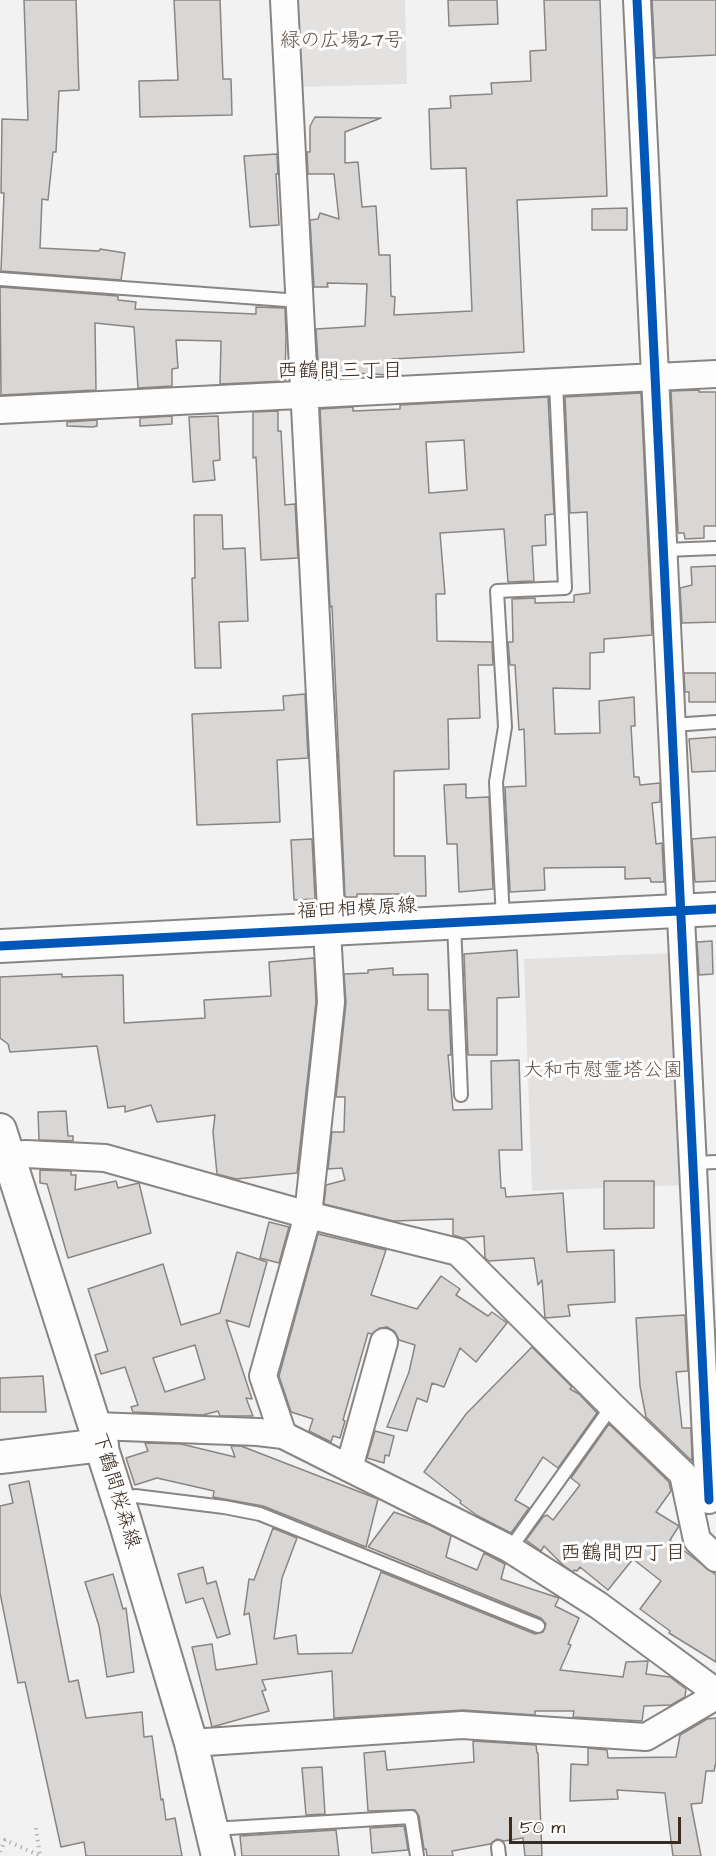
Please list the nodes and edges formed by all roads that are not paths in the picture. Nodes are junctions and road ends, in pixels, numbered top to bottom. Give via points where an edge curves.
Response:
1 (284, 0) edge
2 (636, 0) edge
3 (0, 279) edge
4 (300, 301) junction
5 (716, 374) edge
6 (655, 376) junction
7 (556, 382) junction
8 (304, 395) junction
9 (0, 410) edge
10 (716, 548) edge
11 (664, 550) junction
12 (716, 722) edge
13 (672, 725) junction
14 (716, 909) edge
15 (681, 911) junction
16 (503, 921) junction
17 (454, 923) junction
18 (329, 930) junction
19 (0, 946) edge
20 (461, 1095) dead end
21 (3, 1147) edge
22 (704, 1163) edge
23 (308, 1215) junction
24 (384, 1342) dead end
25 (709, 1376) edge
26 (612, 1406) junction
27 (283, 1435) junction
28 (98, 1436) junction
29 (0, 1457) edge
30 (349, 1468) junction
31 (683, 1474) junction
32 (712, 1502) edge
33 (120, 1503) junction
34 (510, 1549) junction
35 (716, 1558) edge
36 (538, 1626) dead end
37 (716, 1694) edge
38 (191, 1743) junction
39 (215, 1842) edge
40 (417, 1856) edge

1 - 4 street
2 - 6 street
3 - 4 lane
4 - 8 street
5 - 6 street
6 - 7 street
6 - 11 street
7 - 8 street
7 - 16 lane via 565,588 497,591 505,727 496,782
8 - 9 street
8 - 18 street
10 - 11 lane
11 - 13 street
12 - 13 lane
13 - 15 street
14 - 15 street, 福田相模原線
15 - 16 street, 福田相模原線
15 - 22 street
16 - 17 street, 福田相模原線
17 - 18 street, 福田相模原線
17 - 20 lane
18 - 19 street, 福田相模原線
18 - 23 street via 331,1002
21 - 23 street via 26,1154 105,1158
21 - 28 street, 下鶴間桜森線
22 - 25 street via 703,1272
23 - 26 street via 458,1252
23 - 27 street via 263,1376
24 - 30 street
25 - 32 street
26 - 31 street
26 - 34 lane
27 - 28 street via 258,1432
27 - 30 street
28 - 29 street
28 - 33 street, 下鶴間桜森線
30 - 34 street
31 - 32 street
31 - 35 street via 697,1540
33 - 36 lane via 135,1496 260,1514
33 - 38 street, 下鶴間桜森線
34 - 37 street via 598,1605
37 - 38 street via 646,1737 462,1725
38 - 39 street, 下鶴間桜森線
39 - 40 lane via 411,1817

